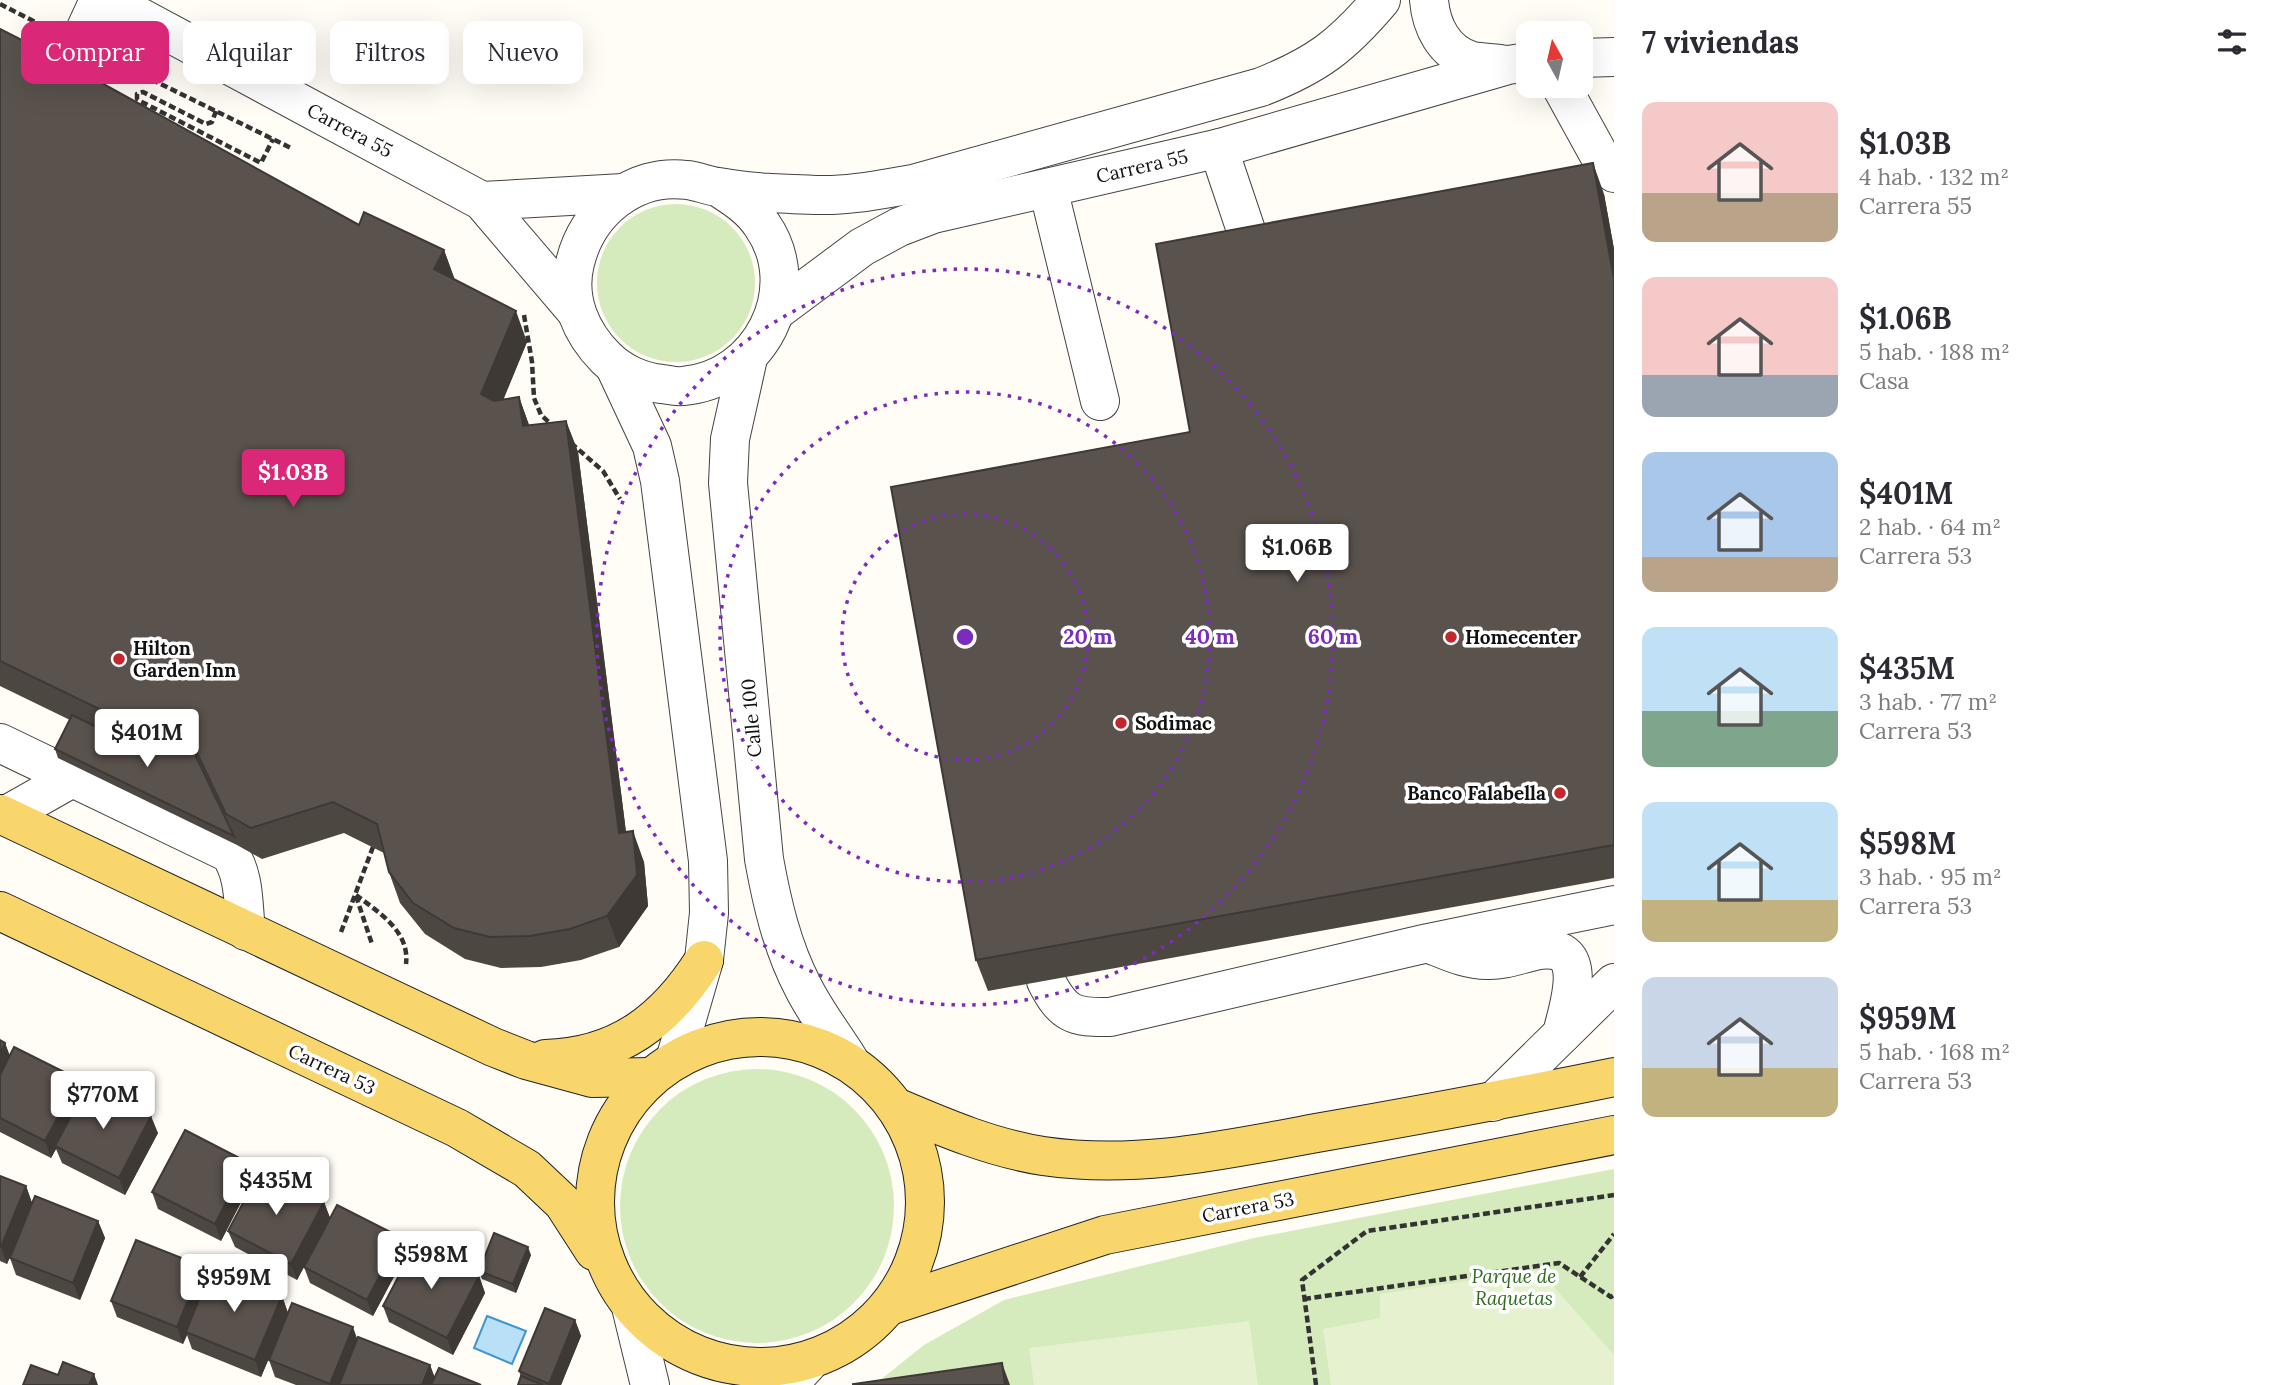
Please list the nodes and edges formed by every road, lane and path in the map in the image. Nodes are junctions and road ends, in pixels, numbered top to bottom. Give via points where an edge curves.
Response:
1 (99, 0) edge
2 (108, 0) edge
3 (1381, 0) edge
4 (1429, 0) edge
5 (0, 4) edge
6 (34, 21) edge
7 (89, 21) edge
8 (1614, 57) edge
9 (1593, 58) edge
10 (1516, 63) edge
11 (1516, 64) edge
12 (161, 84) edge
13 (1568, 98) edge
14 (216, 111) junction
15 (273, 139) junction
16 (229, 146) junction
17 (1220, 148) junction
18 (298, 151) dead end
19 (225, 155) edge
20 (1614, 173) edge
21 (718, 187) junction
22 (1048, 188) junction
23 (623, 193) junction
24 (482, 201) junction
25 (1255, 257) edge
26 (522, 303) dead end
27 (575, 310) junction
28 (776, 311) junction
29 (748, 358) junction
30 (615, 367) junction
31 (1100, 401) dead end
32 (621, 500) dead end
33 (0, 743) edge
34 (72, 778) junction
35 (2, 815) edge
36 (373, 847) edge
37 (356, 895) junction
38 (1614, 905) edge
39 (0, 911) edge
40 (246, 931) junction
41 (338, 939) dead end
42 (1428, 943) junction
43 (372, 945) dead end
44 (704, 960) junction
45 (404, 971) dead end
46 (1046, 981) edge
47 (1614, 984) edge
48 (1562, 1034) junction
49 (526, 1060) junction
50 (849, 1060) junction
51 (663, 1069) junction
52 (1614, 1077) edge
53 (1493, 1102) junction
54 (898, 1108) junction
55 (1614, 1135) edge
56 (1614, 1195) edge
57 (1614, 1234) edge
58 (1580, 1277) junction
59 (1614, 1295) edge
60 (624, 1296) junction
61 (1304, 1299) junction
62 (889, 1306) junction
63 (799, 1372) edge
64 (650, 1385) edge
65 (1316, 1385) edge

1 - 7 street
2 - 24 street, Carrera 55
3 - 21 street via 1335,49 1300,71 1234,94 913,184 821,195
4 - 10 street via 1430,18 1441,39 1455,52 1471,61
5 - 6 path
8 - 9 street
11 - 17 street, Carrera 55
12 - 14 path
13 - 20 street via 1604,164
14 - 15 path
14 - 16 path via 208,125 143,92 137,94 140,101
15 - 16 path via 261,163
15 - 18 path
16 - 19 path
17 - 22 street, Carrera 55
17 - 25 street
21 - 23 street via 686,180 653,181
21 - 28 street via 744,203 763,225 776,252 780,282
22 - 28 street, Carrera 55 via 898,226
22 - 31 street
23 - 24 street
23 - 27 street via 597,215 579,243 572,276
24 - 27 street, Carrera 55
26 - 32 path via 541,415 603,471
27 - 30 street via 590,342
28 - 29 street
29 - 30 street via 718,378 683,386 647,382
29 - 50 street, Calle 100 via 730,439 728,483 764,859 773,911 789,956 803,989
30 - 44 street via 652,446 660,481 708,861
33 - 34 street
34 - 35 street
34 - 40 street via 229,853 237,863
35 - 40 main road
36 - 37 path
37 - 41 path
37 - 43 path
37 - 45 path via 394,926 405,947
38 - 42 street
39 - 60 main road, Carrera 53 via 457,1128 527,1169 563,1203
40 - 49 main road
42 - 46 street via 1110,1017 1072,1013 1058,1004
42 - 48 street via 1466,958 1488,960 1551,949 1560,953 1573,969 1574,982
44 - 49 main road via 663,1013 633,1035 563,1059
44 - 51 street
47 - 48 street
48 - 53 street
49 - 51 main road via 592,1078
50 - 51 main road via 780,1038 743,1038 708,1045
50 - 54 main road
51 - 60 main road via 625,1106 606,1139 596,1175 594,1213 600,1251
52 - 53 main road
53 - 54 main road via 1178,1158 1106,1162 1042,1156 976,1140
54 - 62 main road via 917,1146 926,1187 924,1229 912,1270
55 - 62 main road, Carrera 53 via 1105,1235
56 - 61 path via 1367,1231 1302,1280
57 - 58 path
58 - 59 path
58 - 61 path via 1559,1263
60 - 63 main road via 660,1334 694,1354 732,1365
60 - 64 street
61 - 65 path
62 - 63 main road via 854,1339

